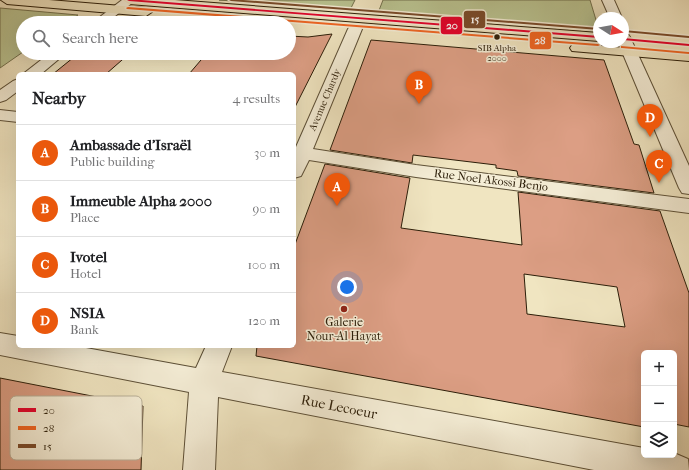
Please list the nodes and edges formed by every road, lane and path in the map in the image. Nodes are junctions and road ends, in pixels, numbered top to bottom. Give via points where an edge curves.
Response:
1 (7, 0) edge
2 (129, 0) edge
3 (608, 0) edge
4 (116, 9) junction
5 (613, 12) edge
6 (107, 16) edge
7 (200, 16) edge
8 (296, 24) edge
9 (355, 29) junction
10 (593, 37) edge
11 (593, 40) edge
12 (629, 42) edge
13 (629, 43) edge
14 (689, 45) edge
15 (628, 48) edge
16 (689, 57) edge
17 (50, 60) edge
18 (34, 72) edge
19 (16, 85) edge
20 (0, 97) edge
21 (0, 115) edge
22 (16, 117) edge
23 (298, 153) edge
24 (689, 188) edge
25 (689, 206) edge
26 (0, 344) edge
27 (16, 347) edge
28 (22, 348) edge
29 (218, 348) edge
30 (204, 381) junction
31 (199, 470) edge
32 (677, 470) edge

1 - 4 main road
2 - 4 street
2 - 10 main road
3 - 5 street
4 - 6 street
4 - 7 main road
8 - 9 main road
9 - 11 main road
9 - 23 street, Avenue Chardy
12 - 14 main road
13 - 16 main road
15 - 24 street
17 - 18 street
19 - 20 street
21 - 22 street
23 - 25 street, Rue Noel Akossi Benjo
26 - 27 street, Rue Lecoeur
28 - 30 street, Rue Lecoeur
29 - 30 street
30 - 31 street
30 - 32 street, Rue Lecoeur

